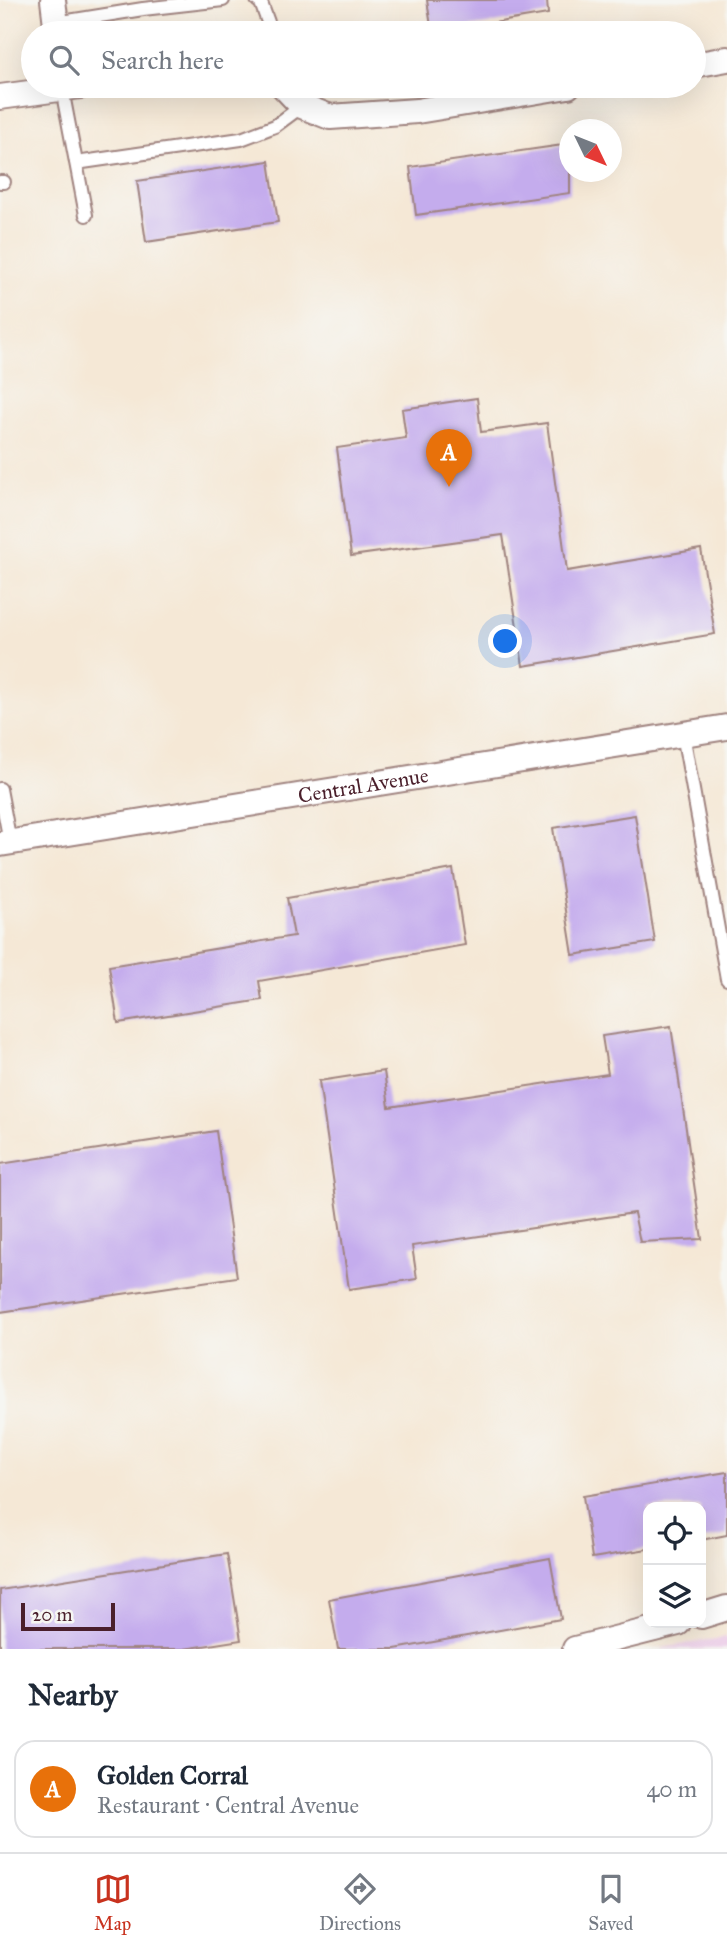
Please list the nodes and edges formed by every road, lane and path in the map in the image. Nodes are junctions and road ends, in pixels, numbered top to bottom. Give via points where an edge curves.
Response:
1 (223, 0) edge
2 (257, 0) edge
3 (55, 19) edge
4 (268, 21) edge
5 (727, 59) edge
6 (706, 63) edge
7 (21, 94) edge
8 (0, 97) edge
9 (69, 98) edge
10 (294, 98) edge
11 (496, 98) edge
12 (302, 106) junction
13 (76, 163) junction
14 (86, 215) dead end
15 (727, 727) edge
16 (683, 734) junction
17 (0, 789) edge
18 (5, 843) edge
19 (727, 979) edge
20 (727, 1608) edge
21 (706, 1614) edge
22 (658, 1628) edge
23 (575, 1649) edge

1 - 3 lane
2 - 4 lane
5 - 6 street
7 - 8 street
9 - 13 lane
10 - 12 street
11 - 12 street via 417,111 330,117
12 - 13 lane via 275,126 241,139
13 - 14 lane
15 - 16 street, Central Avenue
16 - 18 street, Central Avenue
16 - 19 lane
17 - 18 lane
20 - 21 street
22 - 23 street

